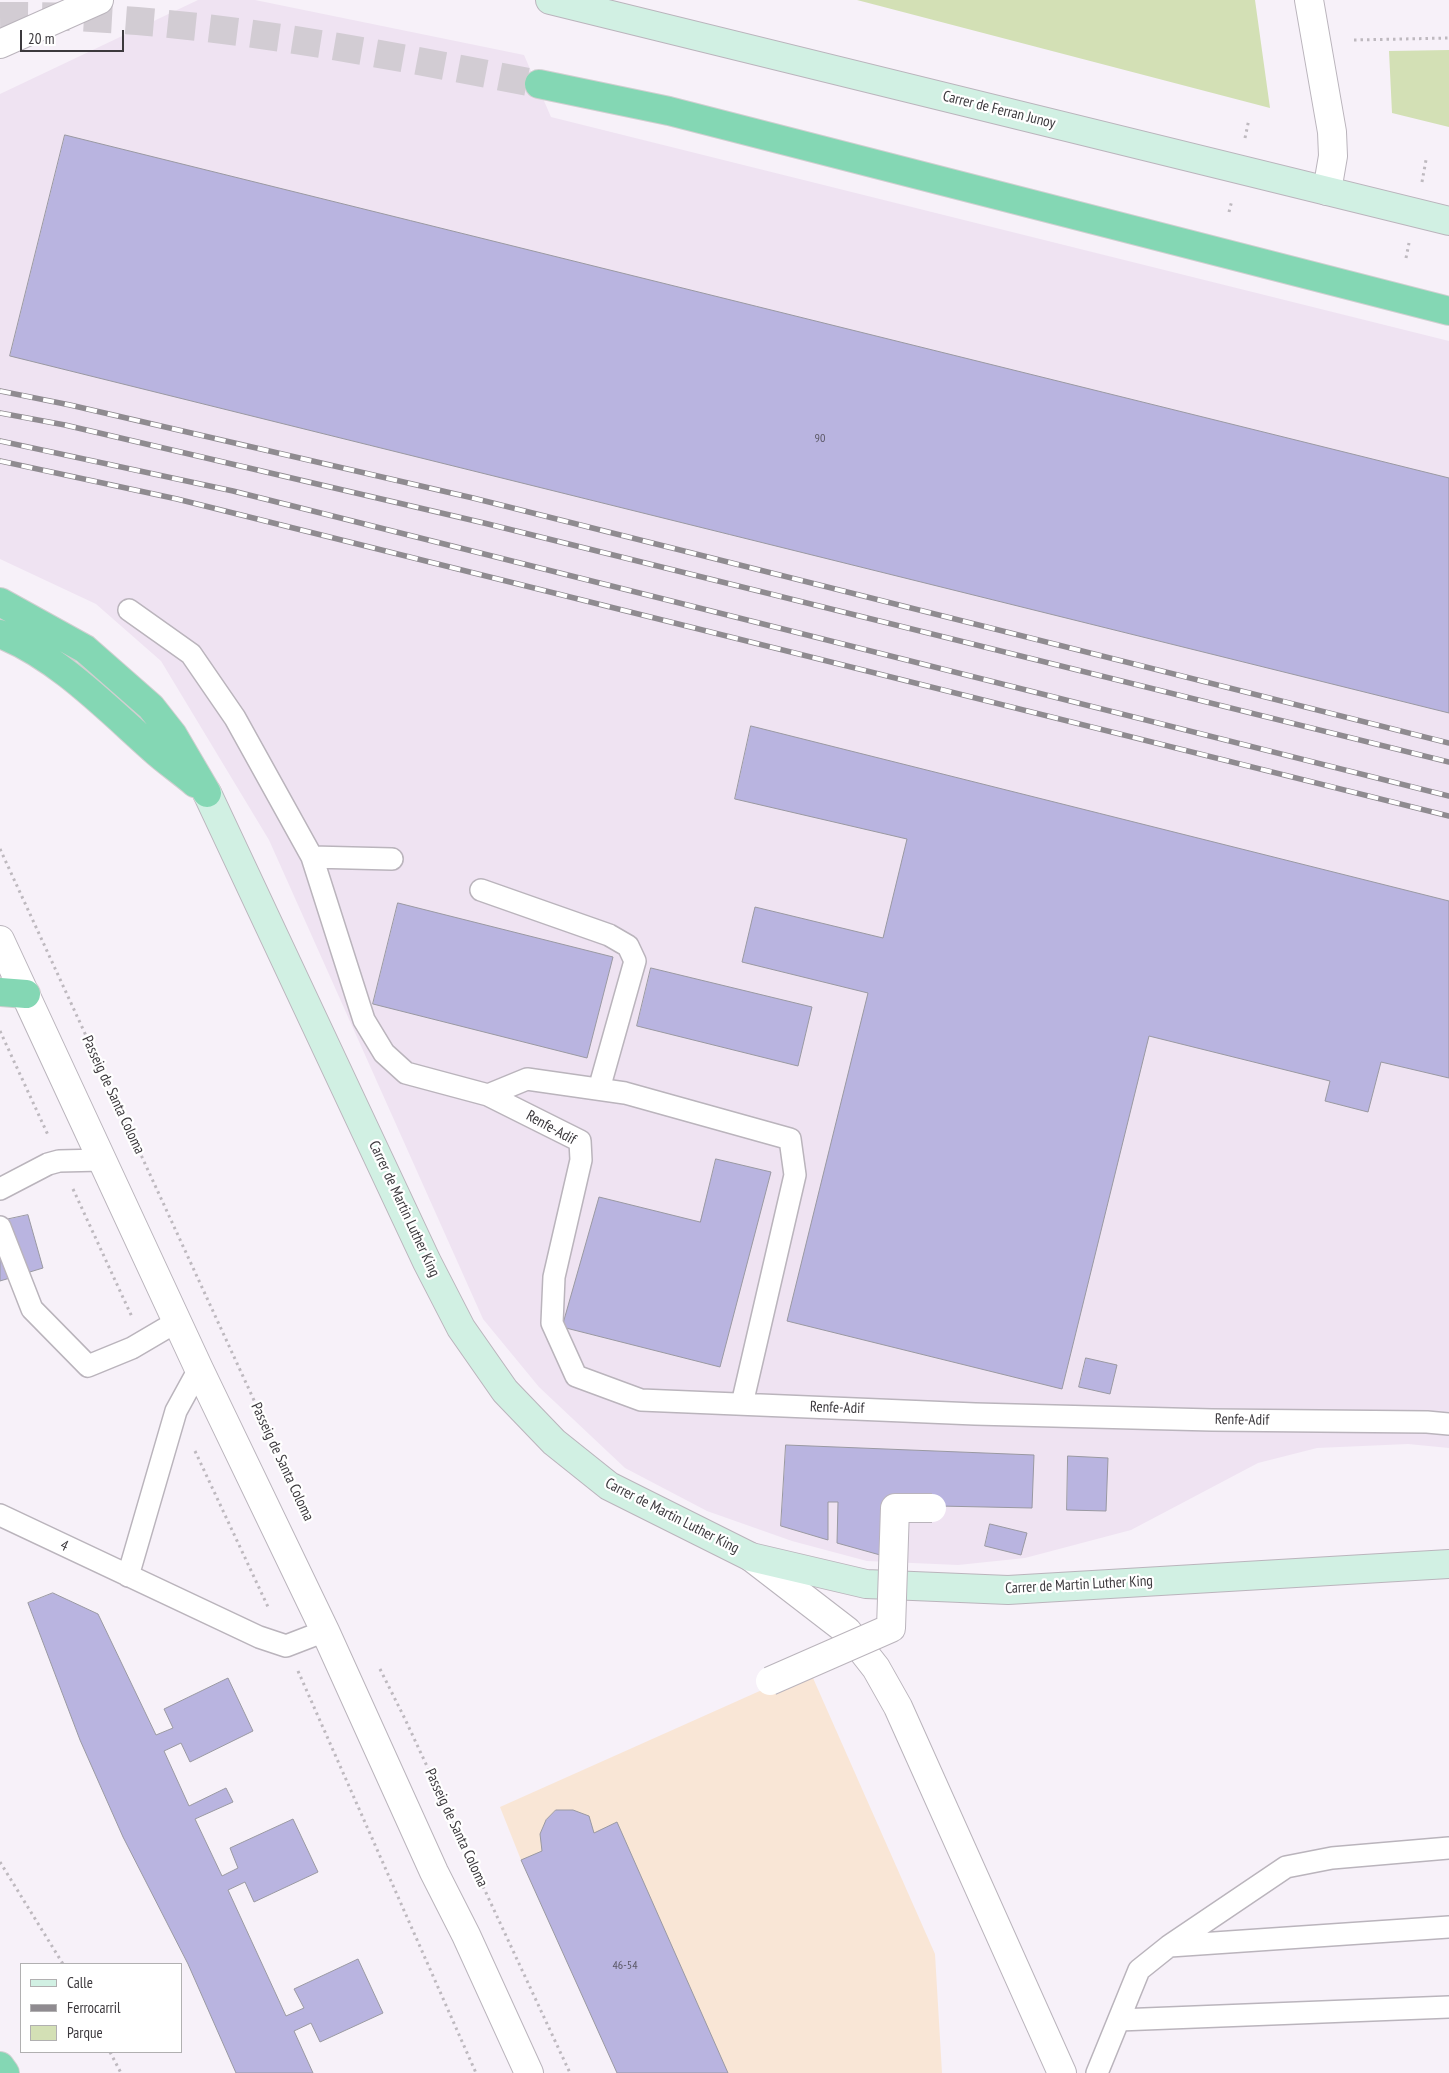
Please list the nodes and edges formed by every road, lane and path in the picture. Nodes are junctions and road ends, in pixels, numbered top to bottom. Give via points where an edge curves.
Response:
1 (99, 0) edge
2 (550, 0) edge
3 (1309, 0) edge
4 (1449, 38) edge
5 (1354, 40) dead end
6 (0, 44) edge
7 (539, 84) tunnel mouth
8 (1328, 191) junction
9 (1232, 197) dead end
10 (1229, 212) dead end
11 (1449, 220) edge
12 (1410, 240) dead end
13 (1406, 258) dead end
14 (1449, 311) edge
15 (0, 602) edge
16 (129, 610) dead end
17 (0, 634) edge
18 (207, 793) junction
19 (0, 849) edge
20 (312, 857) junction
21 (392, 859) dead end
22 (481, 890) dead end
23 (0, 940) edge
24 (13, 993) edge
25 (0, 1031) edge
26 (599, 1089) junction
27 (488, 1095) junction
28 (46, 1131) dead end
29 (102, 1160) junction
30 (69, 1181) dead end
31 (0, 1189) edge
32 (0, 1227) edge
33 (132, 1317) dead end
34 (178, 1321) junction
35 (199, 1369) junction
36 (742, 1404) junction
37 (1449, 1424) edge
38 (194, 1448) dead end
39 (297, 1494) dead end
40 (932, 1508) dead end
41 (0, 1515) edge
42 (751, 1557) junction
43 (1449, 1564) edge
44 (128, 1576) junction
45 (325, 1631) junction
46 (286, 1646) junction
47 (376, 1662) dead end
48 (770, 1682) dead end
49 (1449, 1848) edge
50 (0, 1862) edge
51 (1449, 1927) edge
52 (1169, 1946) junction
53 (62, 1963) edge
54 (1449, 2007) edge
55 (1119, 2020) junction
56 (111, 2053) edge
57 (0, 2066) edge
58 (5, 2073) edge
59 (122, 2073) edge
60 (476, 2073) edge
61 (529, 2073) edge
62 (570, 2073) edge
63 (1062, 2073) edge
64 (1097, 2073) edge

1 - 6 street
2 - 8 main road, Carrer de Ferran Junoy
3 - 8 street via 1332,132 1333,156
4 - 5 path
7 - 14 highway via 669,111
8 - 11 main road, Carrer de Ferran Junoy
9 - 10 path
12 - 13 path
15 - 18 highway via 85,649 151,708 174,735
16 - 20 lane via 191,654 235,718
17 - 18 highway via 48,661 96,697
18 - 42 main road, Carrer de Martin Luther King via 428,1262 461,1328 505,1391 554,1442 609,1486
19 - 39 path, Passeig de Santa Coloma
20 - 21 lane
20 - 27 lane via 364,1020 384,1053 406,1073
22 - 26 lane via 609,935 628,946 635,961
23 - 24 street
24 - 29 street
25 - 28 path
26 - 27 lane via 527,1079
26 - 36 lane via 625,1093 790,1139 795,1176
27 - 36 lane, Renfe-Adif via 580,1141 581,1160 554,1277 552,1323 576,1376 641,1400
29 - 31 lane via 48,1164
29 - 34 street
30 - 33 path
32 - 34 lane via 32,1309 88,1366 132,1348
34 - 35 street
35 - 44 lane via 176,1411
35 - 45 street
36 - 37 lane, Renfe-Adif via 975,1414
38 - 46 path
40 - 48 street, bridge via 895,1508 891,1628
41 - 44 lane, 4
42 - 43 main road, Carrer de Martin Luther King via 866,1584 1008,1590
42 - 63 street via 846,1630 876,1668 898,1707
44 - 46 lane, 4 via 259,1638
45 - 46 lane
45 - 61 street
46 - 60 path
47 - 62 path, Passeig de Santa Coloma
49 - 52 lane via 1332,1858 1286,1867
50 - 53 path
51 - 52 lane
52 - 55 lane via 1139,1970
54 - 55 lane
55 - 64 lane
56 - 59 path
57 - 58 highway

